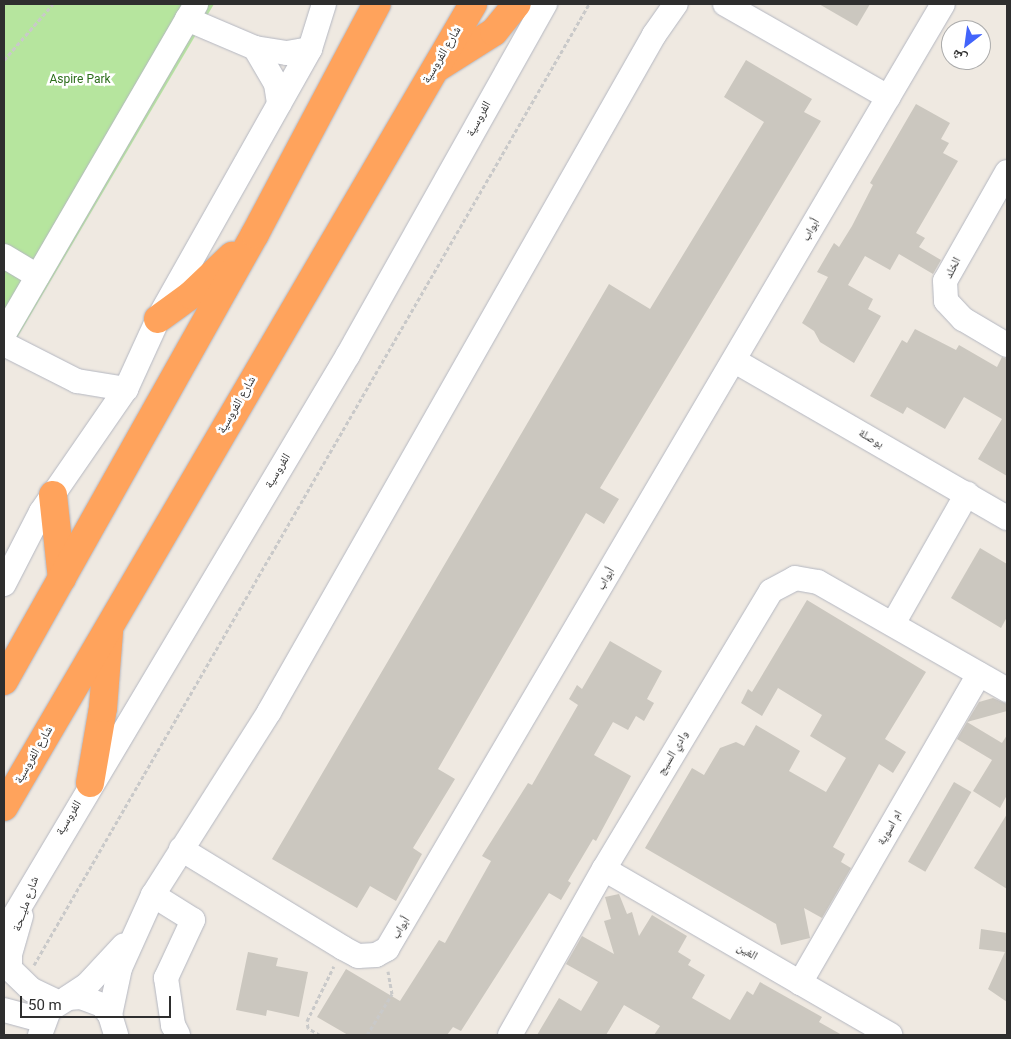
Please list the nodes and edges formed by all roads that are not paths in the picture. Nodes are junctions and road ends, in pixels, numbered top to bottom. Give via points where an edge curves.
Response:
1 (324, 4) edge
2 (377, 4) edge
3 (472, 4) edge
4 (517, 4) edge
5 (545, 4) edge
6 (676, 4) edge
7 (725, 4) edge
8 (943, 4) edge
9 (191, 11) edge
10 (255, 48) junction
11 (310, 49) junction
12 (433, 70) junction
13 (888, 97) junction
14 (279, 104) junction
15 (1007, 172) edge
16 (255, 234) junction
17 (4, 256) edge
18 (37, 276) junction
19 (158, 319) junction
20 (7, 322) edge
21 (4, 344) edge
22 (1007, 345) edge
23 (735, 361) junction
24 (77, 381) junction
25 (126, 389) junction
26 (96, 430) junction
27 (967, 494) junction
28 (53, 495) junction
29 (1007, 518) edge
30 (62, 579) junction
31 (4, 584) edge
32 (110, 624) junction
33 (893, 624) junction
34 (979, 674) junction
35 (4, 681) edge
36 (1007, 690) edge
37 (90, 783) junction
38 (4, 807) edge
39 (181, 849) junction
40 (604, 868) junction
41 (38, 870) junction
42 (153, 895) junction
43 (135, 929) junction
44 (4, 933) edge
45 (800, 983) junction
46 (62, 1000) junction
47 (4, 1010) edge
48 (41, 1028) edge
49 (116, 1028) edge
50 (178, 1035) edge
51 (510, 1035) edge
52 (890, 1035) edge

1 - 11 street
2 - 16 highway
3 - 12 highway, شارع الفروسية
4 - 12 highway via 494,32
5 - 37 street, الفروسية via 348,355
6 - 39 street via 649,43 269,712
7 - 13 street
8 - 13 street, أبواب
9 - 10 street
9 - 18 street
10 - 11 street via 287,53
10 - 14 street via 276,84
11 - 14 street
12 - 32 highway, شارع الفروسية
13 - 23 street, أبواب
14 - 19 street
15 - 22 street, الخلد via 945,281 946,301 963,319
16 - 19 highway via 191,296
16 - 30 highway
17 - 18 street
18 - 20 street
19 - 25 street
21 - 24 street
23 - 27 street, بوصلة
23 - 39 street, أبواب via 387,949 358,956
24 - 25 street
24 - 26 street via 94,405
25 - 26 street
26 - 28 street
27 - 29 street, بوصلة
27 - 33 street
28 - 30 highway
28 - 31 street via 18,551
30 - 35 highway
32 - 37 highway via 103,708
32 - 38 highway, شارع الفروسية
33 - 34 street, وادي السيج
33 - 40 street, وادي السيج via 818,582 795,578 771,591
34 - 36 street, وادي السيج
34 - 45 street, ام اسوية
37 - 41 street, الفروسية
39 - 42 street
40 - 45 street, الغين
40 - 51 street, وادي السيج
41 - 44 street, الفروسية
41 - 46 street, شارع مليــحة via 10,954 10,969 24,983
42 - 43 street
42 - 50 street via 193,920 166,978 172,1025
43 - 46 street via 87,986
43 - 49 street via 120,968
45 - 52 street, الغين
46 - 48 street
46 - 49 street via 92,1000
47 - 48 street

